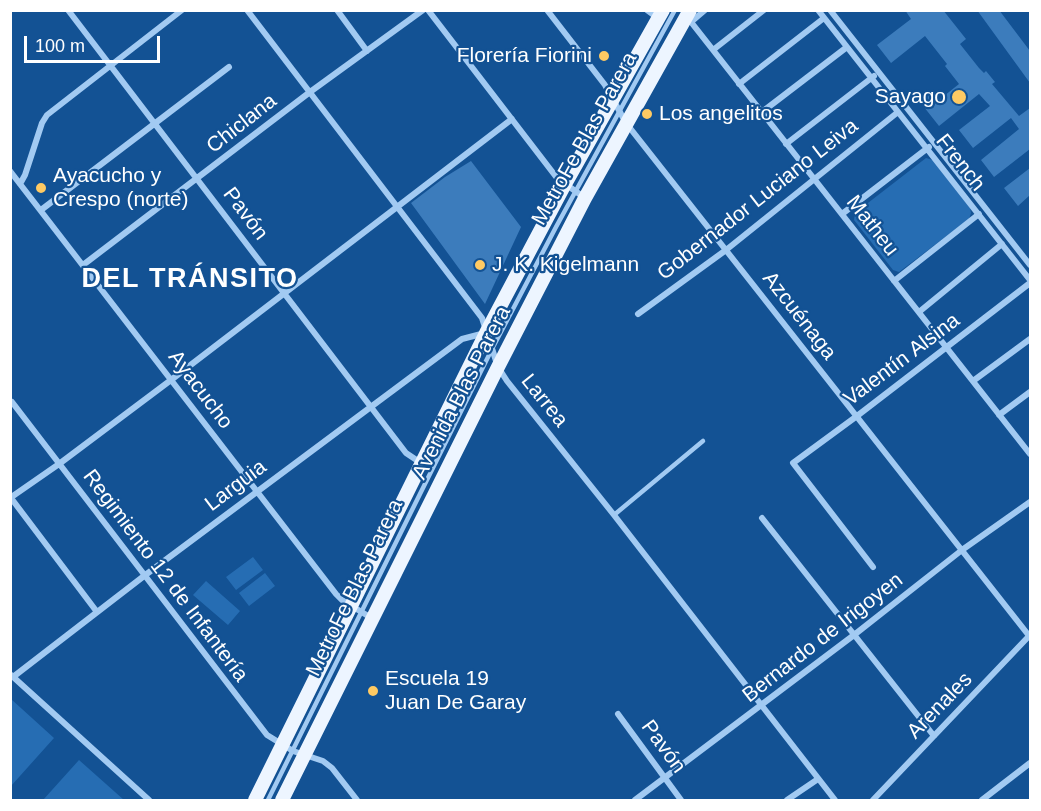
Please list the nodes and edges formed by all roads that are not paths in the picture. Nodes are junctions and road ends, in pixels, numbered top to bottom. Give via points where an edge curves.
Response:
1 (68, 10) edge
2 (182, 10) edge
3 (248, 10) edge
4 (337, 10) edge
5 (423, 10) edge
6 (428, 10) edge
7 (547, 10) edge
8 (705, 10) edge
9 (764, 10) edge
10 (818, 10) edge
11 (830, 10) edge
12 (656, 13) edge
13 (685, 16) edge
14 (824, 18) junction
15 (847, 46) junction
16 (713, 50) junction
17 (367, 51) junction
18 (111, 66) junction
19 (229, 67) dead end
20 (879, 72) junction
21 (872, 78) junction
22 (739, 84) junction
23 (310, 92) junction
24 (616, 103) junction
25 (762, 112) junction
26 (898, 112) junction
27 (512, 119) junction
28 (626, 123) junction
29 (156, 124) junction
30 (934, 143) junction
31 (786, 144) junction
32 (927, 149) junction
33 (10, 171) edge
34 (198, 179) junction
35 (814, 179) junction
36 (20, 184) junction
37 (575, 191) junction
38 (398, 207) junction
39 (41, 210) junction
40 (842, 214) junction
41 (979, 214) junction
42 (1002, 244) junction
43 (726, 250) junction
44 (1030, 263) edge
45 (83, 265) junction
46 (1022, 268) junction
47 (894, 281) junction
48 (1030, 281) edge
49 (284, 294) junction
50 (919, 312) junction
51 (639, 314) dead end
52 (486, 333) junction
53 (1030, 339) edge
54 (947, 347) junction
55 (492, 350) junction
56 (498, 367) junction
57 (171, 380) junction
58 (973, 381) junction
59 (1030, 392) edge
60 (12, 402) edge
61 (372, 407) junction
62 (999, 415) junction
63 (857, 416) junction
64 (703, 441) dead end
65 (1029, 451) edge
66 (59, 464) junction
67 (421, 464) junction
68 (256, 492) junction
69 (11, 498) edge
70 (1030, 502) edge
71 (614, 515) junction
72 (762, 518) dead end
73 (962, 550) junction
74 (873, 567) dead end
75 (144, 576) junction
76 (98, 612) junction
77 (361, 613) junction
78 (854, 635) junction
79 (1030, 636) edge
80 (12, 676) edge
81 (762, 706) junction
82 (618, 714) dead end
83 (934, 736) junction
84 (293, 750) junction
85 (1030, 763) edge
86 (818, 778) junction
87 (665, 779) junction
88 (149, 801) edge
89 (255, 801) edge
90 (268, 801) edge
91 (282, 801) edge
92 (357, 801) edge
93 (635, 801) edge
94 (681, 801) edge
95 (788, 801) edge
96 (835, 801) edge
97 (873, 801) edge
98 (982, 801) edge

1 - 18 street, Pavón
2 - 18 street
3 - 23 street, Larrea
4 - 17 street
5 - 17 street, Chiclana
6 - 27 street
7 - 24 street, Azcuénaga
8 - 13 street
9 - 16 street
10 - 14 street, French
11 - 20 street, French
12 - 24 main road, Avenida Blas Parera
13 - 16 street, Matheu
13 - 24 lane, MetroFe Blas Parera
13 - 28 main road, Avenida Blas Parera
14 - 15 street, French
14 - 22 street
15 - 21 street, French
15 - 25 street
16 - 22 street, Matheu
17 - 23 street, Chiclana
18 - 29 street, Pavón
18 - 36 street via 47,116
19 - 29 street
20 - 21 street
20 - 30 street, French
21 - 26 street, French
21 - 31 street
22 - 25 street, Matheu
23 - 34 street, Chiclana
23 - 38 street, Larrea
24 - 28 street, Azcuénaga
24 - 37 main road, Avenida Blas Parera
25 - 31 street, Matheu
26 - 32 street, French
26 - 35 street, Gobernador Luciano Leiva
27 - 37 street via 557,178
27 - 38 street
28 - 37 main road, Avenida Blas Parera
28 - 43 street, Azcuénaga
29 - 34 street, Pavón
29 - 39 street
30 - 32 street
30 - 44 street, French
31 - 35 street, Matheu
32 - 40 street
32 - 41 street, French
33 - 36 street, Ayacucho
34 - 45 street, Chiclana
34 - 49 street, Pavón
35 - 40 street, Matheu
35 - 43 street, Gobernador Luciano Leiva
36 - 39 street, Ayacucho
37 - 52 main road, Avenida Blas Parera
37 - 55 lane, MetroFe Blas Parera
37 - 56 main road, Avenida Blas Parera
38 - 49 street
38 - 52 street, Larrea via 482,318
39 - 45 street, Ayacucho
40 - 47 street, Matheu
41 - 42 street, French
41 - 47 street
42 - 46 street, French
42 - 50 street
43 - 51 street, Gobernador Luciano Leiva
43 - 63 street, Azcuénaga
44 - 46 street
45 - 57 street, Ayacucho
46 - 48 street, French
47 - 50 street, Matheu
48 - 54 street, Valentín Alsina
49 - 57 street
49 - 61 street, Pavón
50 - 54 street, Matheu
52 - 55 street, Larrea
52 - 61 street, Larguia via 462,339
52 - 67 main road, Avenida Blas Parera
53 - 58 street
54 - 58 street, Matheu
54 - 63 street, Valentín Alsina
55 - 56 street, Larrea
55 - 77 lane, MetroFe Blas Parera
56 - 71 street, Larrea
56 - 77 main road, Avenida Blas Parera
57 - 66 street
57 - 68 street, Ayacucho
58 - 62 street, Matheu
59 - 62 street
60 - 66 street, Regimiento 12 de Infantería
61 - 67 street, Pavón via 406,453
61 - 68 street, Larguia
62 - 65 street, Matheu
63 - 73 street, Azcuénaga
63 - 74 street, Valentín Alsina via 793,463
64 - 71 lane
66 - 69 street
66 - 75 street, Regimiento 12 de Infantería
67 - 77 main road, Avenida Blas Parera
68 - 75 street, Larguia
68 - 77 street, Ayacucho via 336,594
69 - 76 street
70 - 73 street, Bernardo de Irigoyen
71 - 81 street, Larrea
72 - 78 street
73 - 78 street, Bernardo de Irigoyen
73 - 79 street, Azcuénaga
75 - 76 street, Larguia
75 - 84 street, Regimiento 12 de Infantería via 267,735
76 - 80 street, Larguia
77 - 84 main road, Avenida Blas Parera
77 - 84 main road, Avenida Blas Parera
78 - 81 street, Bernardo de Irigoyen
78 - 83 street
79 - 83 street, Arenales
80 - 88 street
81 - 86 street, Larrea
81 - 87 street, Bernardo de Irigoyen
82 - 87 street, Pavón
83 - 97 street, Arenales
84 - 89 main road, Avenida Blas Parera
84 - 90 lane
84 - 91 main road, Avenida Blas Parera
84 - 92 street, Regimiento 12 de Infantería via 332,768
85 - 98 street
86 - 95 street
86 - 96 street, Larrea
87 - 93 street, Bernardo de Irigoyen
87 - 94 street, Pavón

